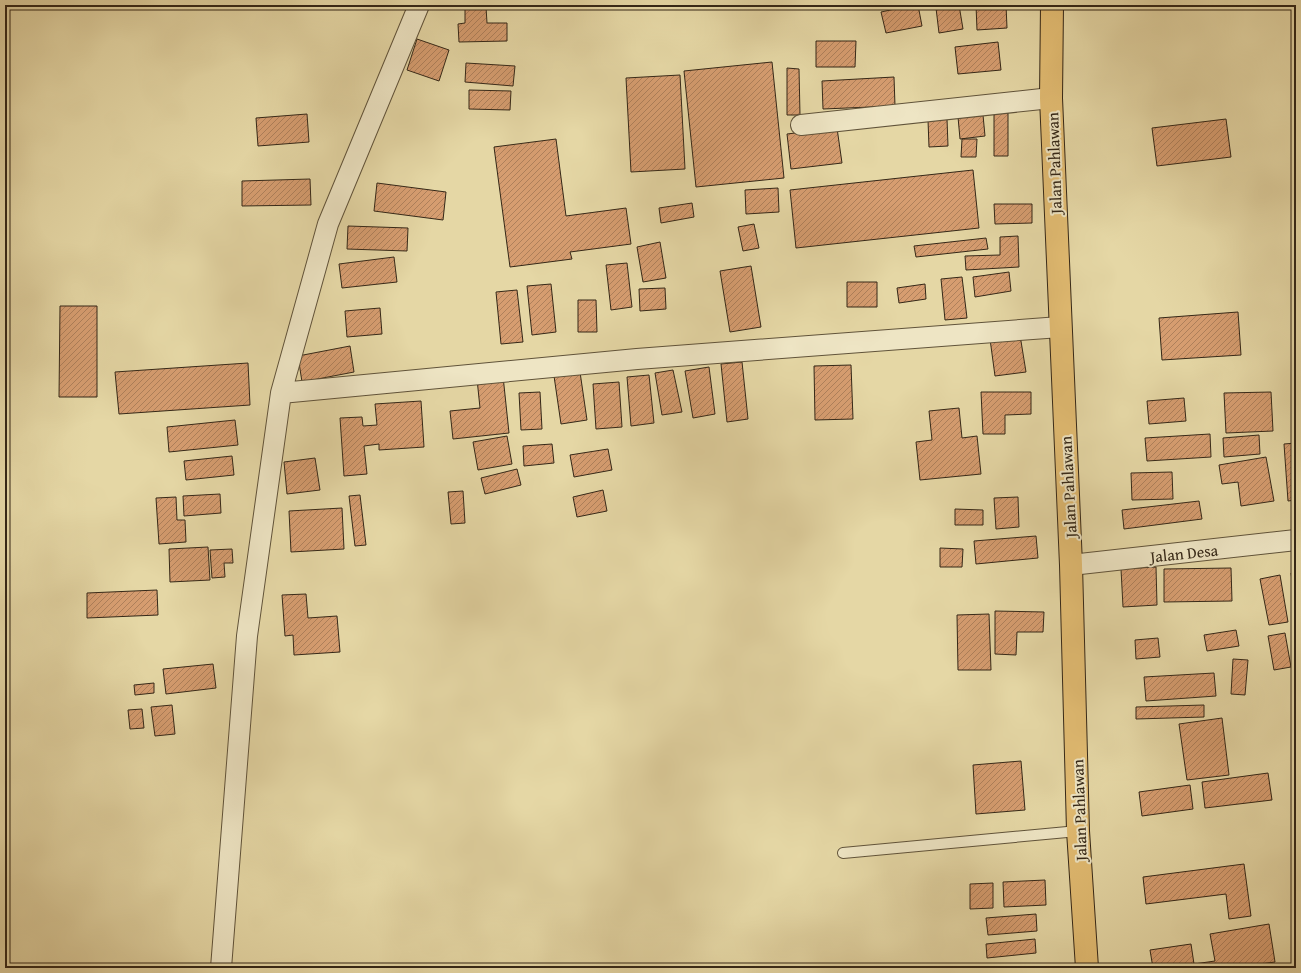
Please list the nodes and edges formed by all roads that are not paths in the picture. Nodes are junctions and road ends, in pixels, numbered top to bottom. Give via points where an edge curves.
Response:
1 (419, 5) edge
2 (1052, 5) edge
3 (1051, 98) junction
4 (801, 125) dead end
5 (1060, 327) junction
6 (281, 392) junction
7 (1296, 540) edge
8 (1071, 565) junction
9 (1078, 831) junction
10 (843, 853) dead end
11 (221, 968) edge
12 (1086, 968) edge

1 - 6 street via 328,224
2 - 3 highway, Jalan Pahlawan
3 - 4 street
3 - 5 highway, Jalan Pahlawan
5 - 6 street via 636,359
5 - 8 highway, Jalan Pahlawan
6 - 11 street via 248,636
7 - 8 street, Jalan Desa
8 - 9 highway, Jalan Pahlawan
9 - 10 lane
9 - 12 highway, Jalan Pahlawan

